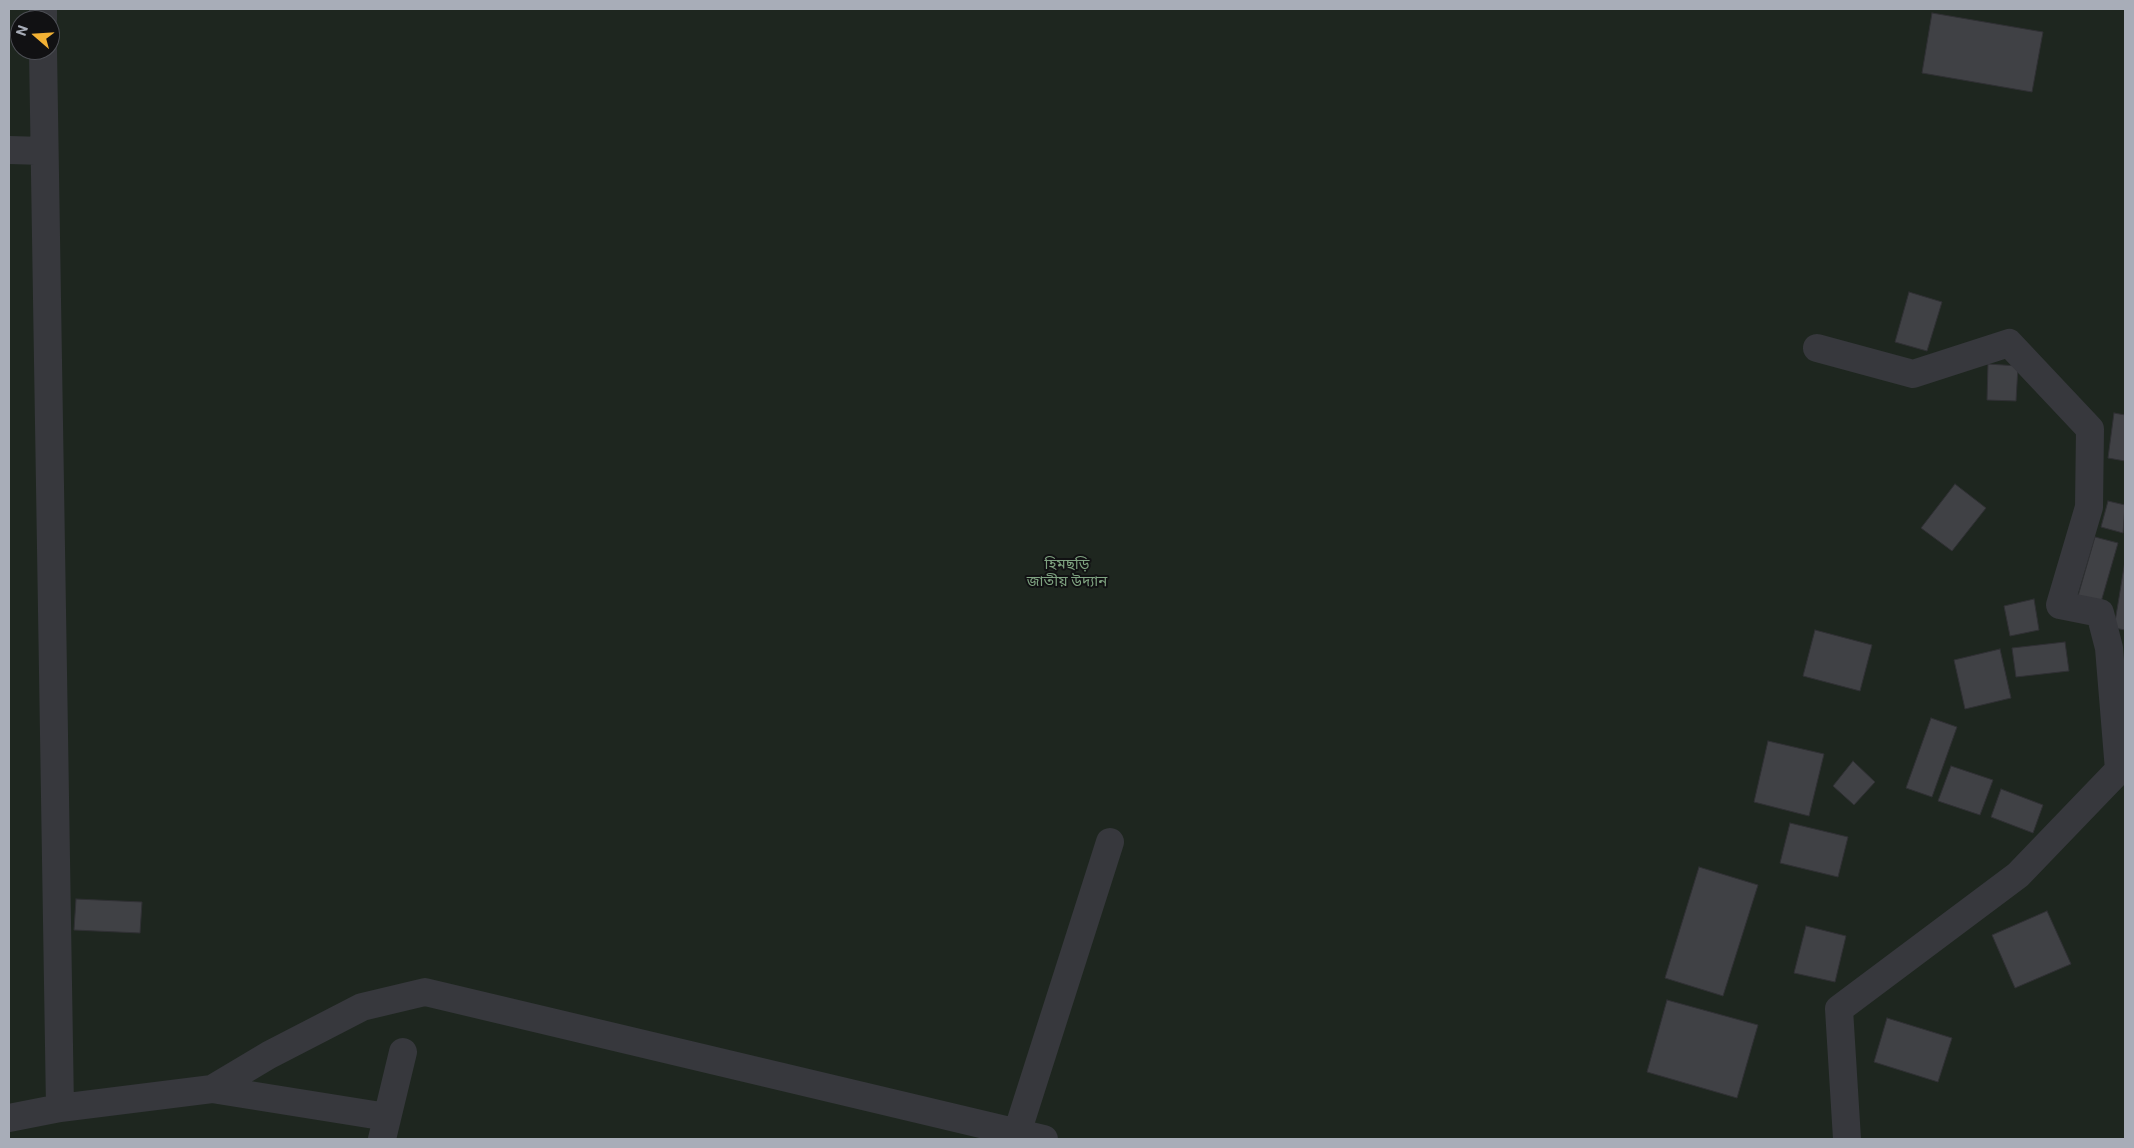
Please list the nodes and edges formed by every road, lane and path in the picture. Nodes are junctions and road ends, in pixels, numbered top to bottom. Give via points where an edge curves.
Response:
1 (43, 60) edge
2 (9, 150) edge
3 (44, 150) junction
4 (1817, 348) dead end
5 (1110, 842) dead end
6 (402, 1052) dead end
7 (212, 1089) junction
8 (60, 1108) junction
9 (9, 1118) edge
10 (385, 1128) edge
11 (1017, 1133) junction
12 (1044, 1139) edge
13 (1847, 1139) edge

1 - 3 street
2 - 3 street
3 - 8 street
4 - 13 street via 1914,374 2009,342 2090,429 2090,507 2060,605 2100,613 2109,648 2119,770 2018,875 1840,1009
5 - 11 street
6 - 10 street
7 - 8 street
7 - 10 street
7 - 11 street via 269,1055 362,1008 425,992
8 - 9 street
11 - 12 street

